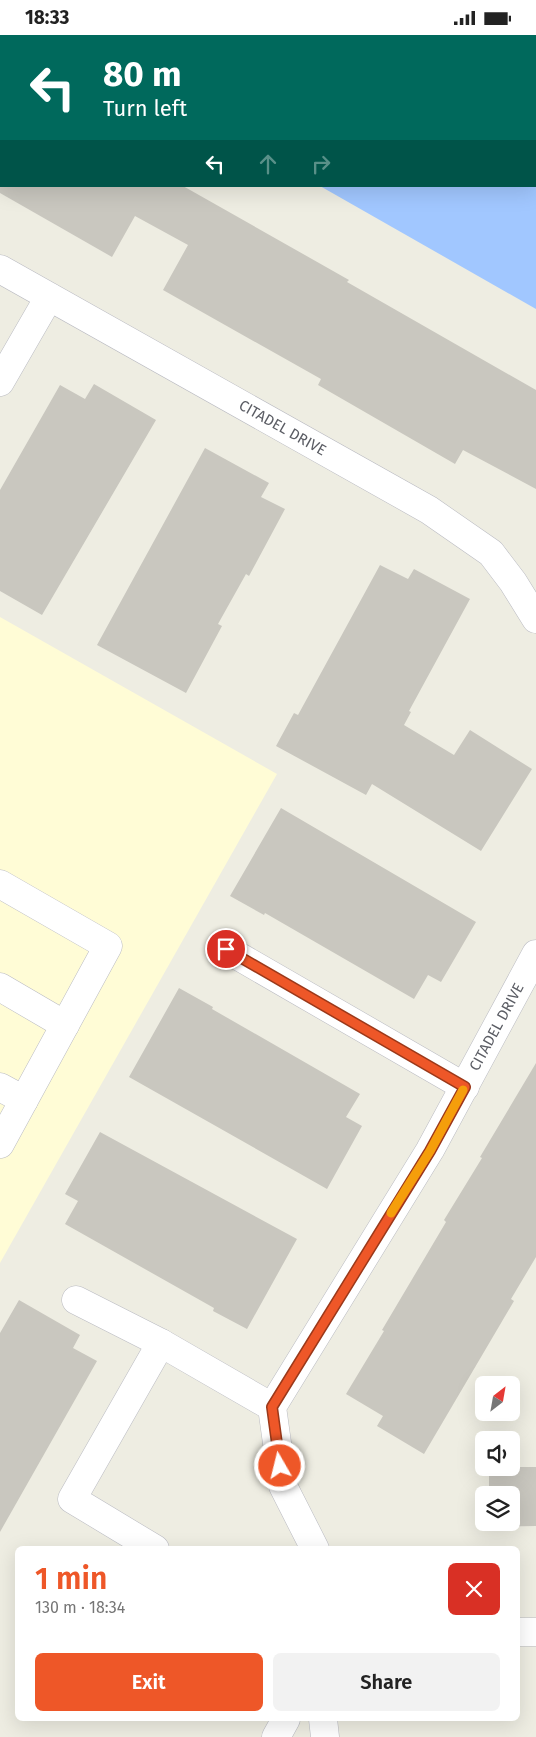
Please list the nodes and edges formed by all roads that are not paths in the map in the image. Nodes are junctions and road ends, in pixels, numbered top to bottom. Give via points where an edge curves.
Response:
1 (0, 269) edge
2 (49, 297) junction
3 (0, 382) edge
4 (536, 619) edge
5 (0, 884) edge
6 (226, 949) dead end
7 (536, 954) edge
8 (0, 987) edge
9 (65, 1025) junction
10 (0, 1087) edge
11 (465, 1087) junction
12 (24, 1100) junction
13 (0, 1144) edge
14 (76, 1300) dead end
15 (161, 1343) junction
16 (272, 1407) junction
17 (150, 1546) edge
18 (313, 1546) edge
19 (520, 1632) edge
20 (536, 1632) edge
21 (285, 1721) edge
22 (323, 1721) edge
23 (276, 1737) edge
24 (325, 1737) edge

1 - 2 street, CITADEL DRIVE
2 - 3 street
2 - 4 street, CITADEL DRIVE via 455,527 491,553
5 - 9 street via 108,946
6 - 11 street
7 - 11 street, CITADEL DRIVE
8 - 9 street
9 - 12 street
10 - 12 street
11 - 16 street, CITADEL DRIVE via 430,1151
12 - 13 street
14 - 15 street
15 - 16 street
15 - 17 street via 72,1499
16 - 18 street via 283,1486
19 - 20 street
21 - 23 street
22 - 24 street

